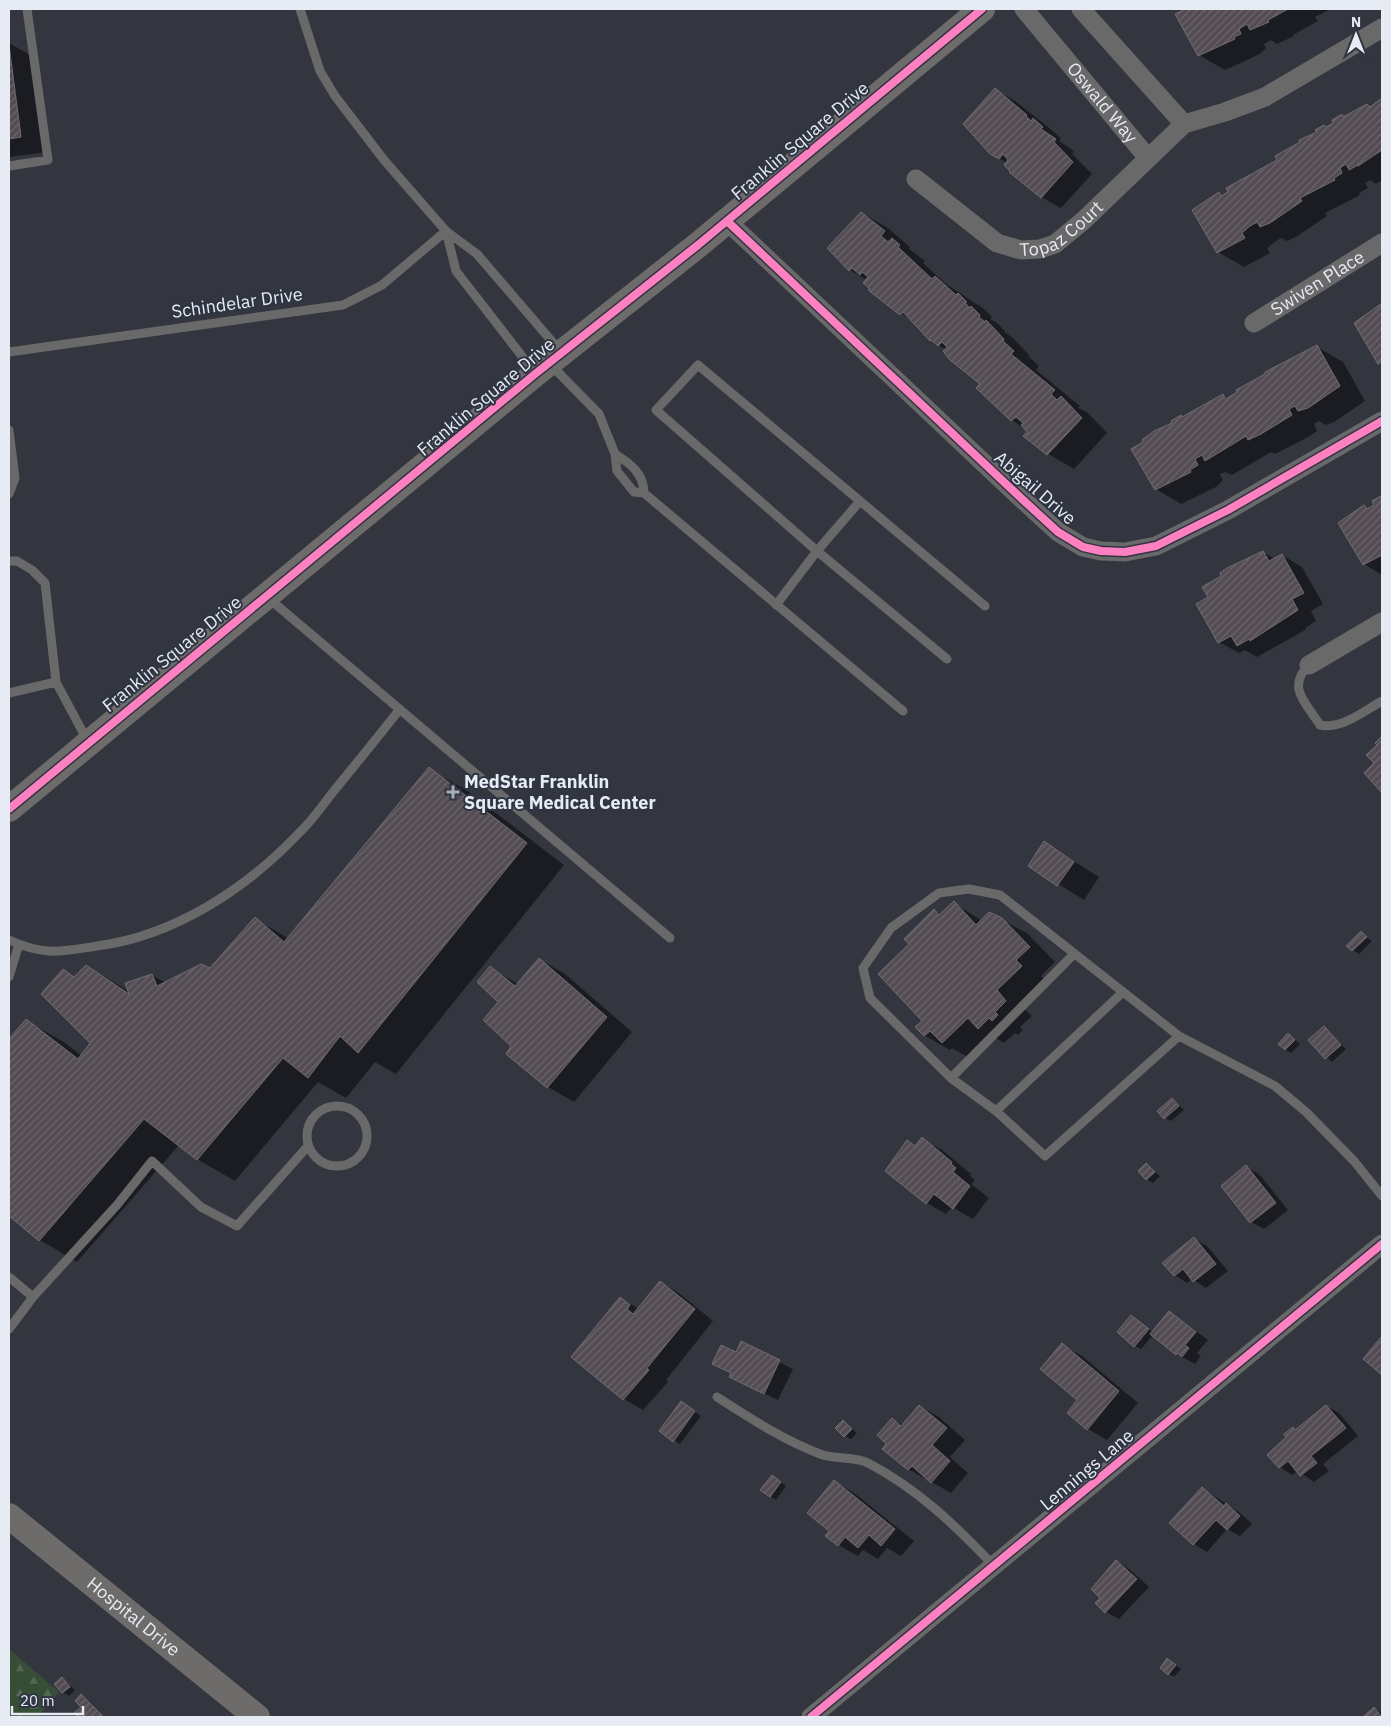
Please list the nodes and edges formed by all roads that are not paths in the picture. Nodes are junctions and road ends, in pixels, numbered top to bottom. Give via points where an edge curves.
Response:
1 (27, 9) edge
2 (300, 9) edge
3 (982, 9) edge
4 (1024, 9) edge
5 (1081, 9) edge
6 (1382, 28) edge
7 (1184, 124) junction
8 (1148, 158) junction
9 (9, 166) edge
10 (916, 179) dead end
11 (727, 221) junction
12 (446, 231) junction
13 (1382, 243) edge
14 (1254, 323) dead end
15 (9, 352) edge
16 (549, 363) junction
17 (1382, 421) edge
18 (9, 430) edge
19 (614, 454) junction
20 (644, 493) junction
21 (9, 494) edge
22 (860, 502) junction
23 (817, 551) junction
24 (9, 561) edge
25 (266, 596) junction
26 (776, 605) junction
27 (985, 606) dead end
28 (1382, 622) edge
29 (947, 659) dead end
30 (1309, 665) joint
31 (56, 682) junction
32 (9, 693) edge
33 (1382, 701) edge
34 (400, 709) junction
35 (903, 711) dead end
36 (88, 742) junction
37 (9, 809) edge
38 (670, 938) dead end
39 (9, 940) edge
40 (19, 944) junction
41 (1074, 954) junction
42 (9, 977) edge
43 (1124, 992) junction
44 (1179, 1036) junction
45 (951, 1078) junction
46 (996, 1111) junction
47 (308, 1146) junction
48 (1382, 1196) edge
49 (1382, 1244) edge
50 (9, 1278) edge
51 (34, 1298) junction
52 (9, 1329) edge
53 (717, 1397) dead end
54 (9, 1516) edge
55 (994, 1566) junction
56 (256, 1717) edge
57 (811, 1717) edge

1 - 9 lane via 48,160
2 - 12 lane via 326,84 384,160
3 - 11 street, Franklin Square Drive
4 - 8 street, Oswald Way
5 - 7 street
6 - 7 street, Oswald Way via 1265,97
7 - 8 street, Oswald Way
8 - 10 street, Topaz Court via 1084,220 1055,244 1040,249 1021,250 997,243
11 - 16 street, Franklin Square Drive
11 - 17 street, Abigail Drive via 1022,499 1058,532 1082,547 1101,552 1125,552 1156,546 1228,510
12 - 15 lane, Schindelar Drive via 382,285 343,305
12 - 16 lane via 478,254
12 - 16 lane via 456,272
13 - 14 street, Swiven Place
16 - 19 lane via 599,414
16 - 25 street, Franklin Square Drive
18 - 21 lane via 15,478
19 - 20 lane via 630,463 644,482
19 - 20 lane via 617,471 634,492
20 - 26 lane
22 - 23 lane
22 - 23 lane via 698,366 656,410
22 - 27 lane
23 - 26 lane
23 - 29 lane
24 - 31 lane via 18,561 45,583
25 - 34 lane
25 - 36 street, Franklin Square Drive
26 - 35 lane
28 - 30 street
30 - 33 lane via 1299,674 1297,684 1299,694 1320,725 1340,724
31 - 32 lane
31 - 36 lane
34 - 38 lane
34 - 40 lane via 300,833 256,874 206,908 154,933 113,944 56,952 30,950
36 - 37 street, Franklin Square Drive
39 - 40 lane
40 - 42 lane
41 - 43 lane
41 - 45 lane
41 - 45 lane via 1000,894 969,889 939,893 891,928 863,968 870,998
43 - 44 lane
43 - 46 lane
44 - 46 lane via 1045,1156
44 - 48 lane via 1275,1086 1354,1161
45 - 46 lane
47 - 47 lane via 313,1155 330,1165 351,1163 364,1150 367,1134 362,1119 352,1110 337,1106 322,1110 312,1119 307,1132
47 - 51 lane via 237,1226 201,1207 152,1161
49 - 55 street, Lennings Lane
50 - 51 lane
51 - 52 lane
53 - 55 lane via 773,1433 822,1455 866,1462 915,1491 957,1527
54 - 56 street, Hospital Drive
55 - 57 street, Lennings Lane

